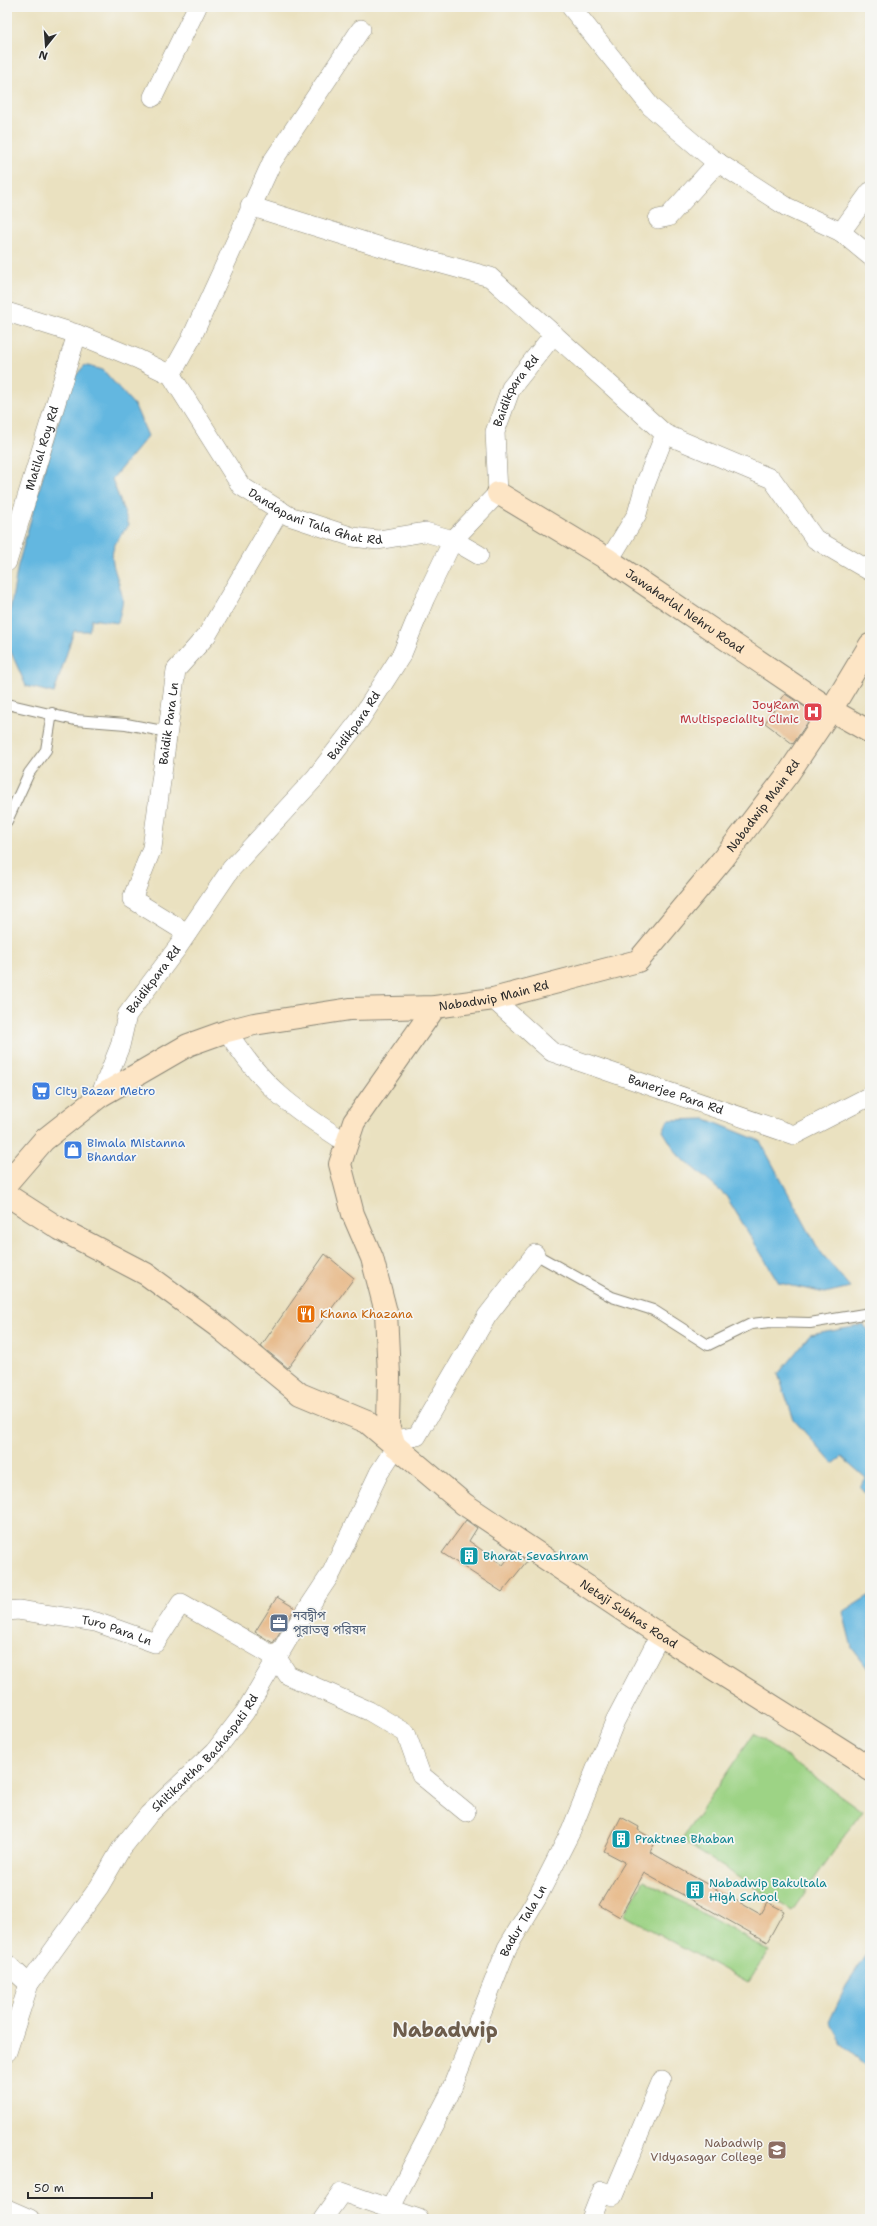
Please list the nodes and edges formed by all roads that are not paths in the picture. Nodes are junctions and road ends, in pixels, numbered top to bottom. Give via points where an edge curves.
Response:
1 (197, 7) edge
2 (571, 7) edge
3 (361, 29) dead end
4 (153, 97) dead end
5 (718, 162) junction
6 (870, 192) edge
7 (250, 206) junction
8 (658, 219) dead end
9 (841, 232) junction
10 (870, 256) edge
11 (7, 312) edge
12 (77, 334) junction
13 (554, 334) junction
14 (171, 375) junction
15 (665, 434) junction
16 (498, 493) junction
17 (280, 510) junction
18 (453, 540) junction
19 (479, 555) dead end
20 (609, 560) junction
21 (7, 562) edge
22 (870, 571) edge
23 (870, 645) edge
24 (7, 704) edge
25 (831, 710) junction
26 (52, 713) junction
27 (168, 732) junction
28 (870, 732) edge
29 (7, 821) edge
30 (187, 934) junction
31 (493, 999) junction
32 (435, 1007) junction
33 (227, 1031) junction
34 (100, 1096) junction
35 (870, 1096) edge
36 (347, 1143) junction
37 (7, 1182) edge
38 (7, 1195) edge
39 (535, 1254) joint
40 (870, 1313) edge
41 (398, 1443) junction
42 (7, 1611) edge
43 (660, 1635) junction
44 (280, 1662) junction
45 (870, 1770) edge
46 (466, 1812) dead end
47 (7, 1964) edge
48 (28, 1984) junction
49 (7, 2052) edge
50 (662, 2080) dead end
51 (390, 2209) junction
52 (7, 2210) edge
53 (30, 2219) edge
54 (323, 2219) edge
55 (419, 2219) edge
56 (591, 2219) edge

1 - 4 street
2 - 5 street via 651,107
3 - 7 street via 272,162
5 - 8 street via 668,218
5 - 9 street via 787,207
6 - 9 street
7 - 13 street via 391,250 490,277
7 - 14 street via 191,339
9 - 10 street
11 - 12 street
12 - 14 street
12 - 21 street, Matilal Roy Rd
13 - 15 street
13 - 16 street, Baidikpara Rd via 511,388 494,432
14 - 17 street, Dandapani Tala Ghat Rd via 241,486
15 - 20 street via 645,485 637,514
15 - 22 street via 772,479 815,539
16 - 18 street, Baidikpara Rd
16 - 20 main road, Jawaharlal Nehru Road
17 - 18 street, Dandapani Tala Ghat Rd via 289,516 353,537 378,540 425,532
17 - 27 street, Baidik Para Ln via 206,635 176,670
18 - 19 street, Dandapani Tala Ghat Rd
18 - 30 street, Baidikpara Rd via 402,654 359,721 315,778 231,869
20 - 25 main road, Jawaharlal Nehru Road
23 - 25 main road, Nabadwip Main Rd
24 - 26 lane
25 - 28 main road, Jawaharlal Nehru Road
25 - 31 main road, Nabadwip Main Rd via 788,774 724,859 638,961
26 - 27 lane via 75,720 126,724
26 - 29 lane via 46,750 29,773
27 - 30 street, Baidik Para Ln via 152,848 132,899
30 - 34 street, Baidikpara Rd via 127,1015 120,1046
31 - 32 main road, Nabadwip Main Rd
31 - 35 street, Banerjee Para Rd via 552,1052 794,1135
32 - 33 main road, Nabadwip Main Rd via 350,1009 254,1024
32 - 36 main road via 354,1122
33 - 34 main road, Nabadwip Main Rd via 188,1045
33 - 36 street via 258,1076 277,1094 303,1115
34 - 37 main road, Nabadwip Main Rd via 44,1140
36 - 41 main road via 340,1164 353,1214 372,1258 386,1312 388,1425
38 - 41 main road, Netaji Subhas Road via 60,1229 146,1274 217,1326 300,1394 367,1422
39 - 40 lane via 612,1297 653,1310 708,1345 750,1324 810,1323
39 - 41 street via 487,1316 417,1436
41 - 43 main road, Netaji Subhas Road via 464,1504
41 - 44 street, Shitikantha Bachaspati Rd via 379,1473 332,1572
42 - 44 street, Turo Para Ln via 18,1610 96,1622 155,1643 181,1603
43 - 45 main road, Netaji Subhas Road
43 - 51 street, Badur Tala Ln via 615,1722 571,1831 537,1898 507,1948 449,2095
44 - 46 street via 288,1675 369,1711 406,1733 421,1775
44 - 48 street, Shitikantha Bachaspati Rd via 215,1750 149,1814 121,1849 99,1887
47 - 48 street
48 - 49 street, Shitikantha Bachaspati Rd
50 - 56 street via 613,2196 602,2191
51 - 54 street via 342,2192
51 - 55 street
52 - 53 street

